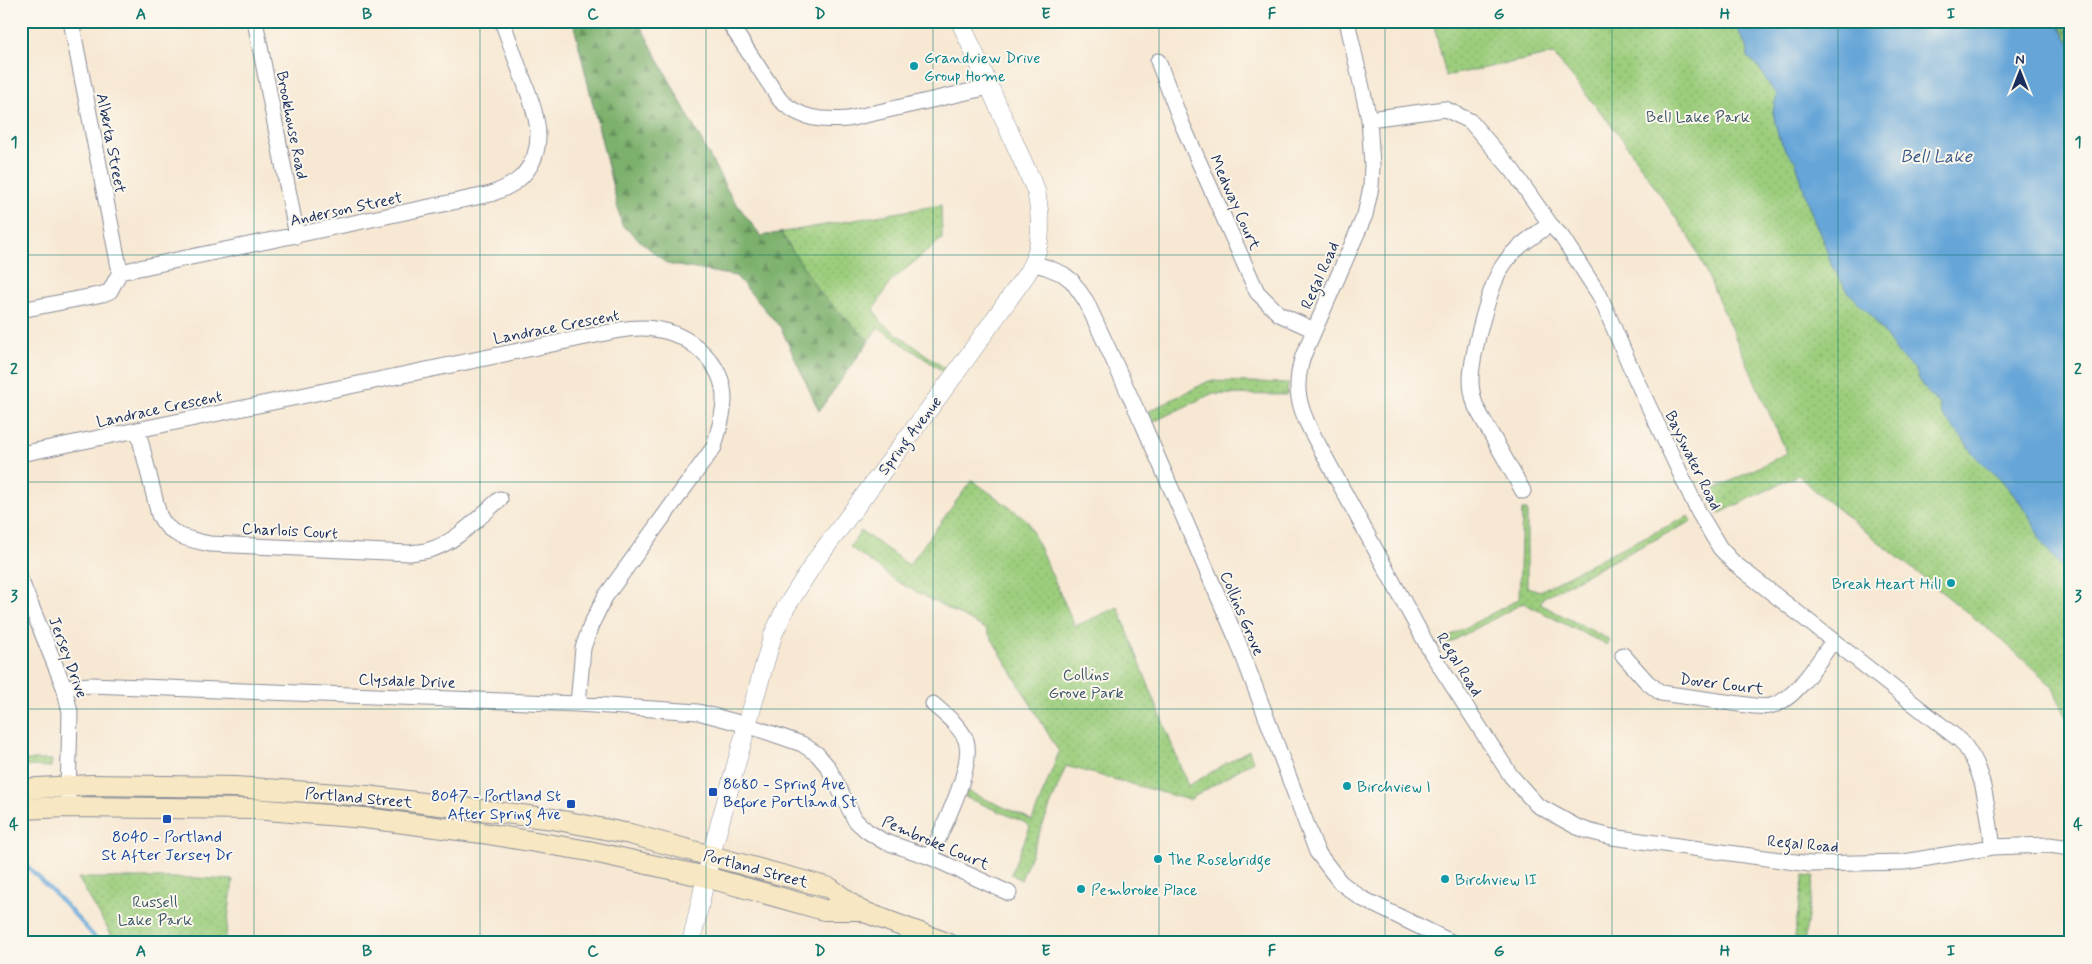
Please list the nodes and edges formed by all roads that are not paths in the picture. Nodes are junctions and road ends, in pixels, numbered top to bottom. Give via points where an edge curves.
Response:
1 (71, 21) edge
2 (255, 21) edge
3 (502, 21) edge
4 (728, 21) edge
5 (960, 21) edge
6 (1347, 21) edge
7 (1158, 61) dead end
8 (989, 87) junction
9 (1369, 119) junction
10 (1550, 224) junction
11 (297, 236) junction
12 (1033, 264) junction
13 (120, 272) junction
14 (21, 310) edge
15 (1314, 330) junction
16 (138, 431) junction
17 (21, 454) edge
18 (1523, 491) dead end
19 (500, 499) dead end
20 (21, 580) edge
21 (1833, 641) junction
22 (1623, 655) dead end
23 (64, 687) junction
24 (578, 704) junction
25 (933, 704) dead end
26 (747, 725) junction
27 (68, 786) junction
28 (21, 789) edge
29 (67, 807) junction
30 (21, 809) edge
31 (1993, 847) junction
32 (2071, 848) edge
33 (711, 855) junction
34 (930, 857) junction
35 (706, 877) junction
36 (1009, 893) dead end
37 (859, 910) junction
38 (691, 943) edge
39 (947, 943) edge
40 (1453, 943) edge

1 - 13 street, Alberta Street
2 - 11 street, Brookhouse Road
3 - 11 street, Anderson Street via 538,124 536,153 524,176 491,194
4 - 8 street via 780,100 800,115 812,119 848,119
5 - 8 street, Spring Avenue
6 - 9 street, Regal Road
7 - 15 street, Medway Court via 1182,124 1257,292 1279,314
8 - 12 street, Spring Avenue via 1036,192 1041,222
9 - 10 street, Bayswater Road via 1445,108 1470,121 1513,171
9 - 15 street, Regal Road via 1371,180 1365,215
10 - 18 street via 1511,254 1497,276 1472,366 1472,394 1476,407
10 - 21 street, Bayswater Road via 1600,296 1699,513 1720,548
11 - 13 street, Anderson Street
12 - 26 street, Spring Avenue via 797,588 773,635
12 - 40 street, Collins Grove via 1068,277 1086,301 1238,642 1317,852 1340,882 1361,898
13 - 14 street via 110,291 103,294
15 - 31 street, Regal Road via 1303,356 1296,388 1304,415 1432,654 1511,776 1537,805 1588,831 1612,837 1810,864 1904,862
16 - 17 street, Landrace Crescent
16 - 19 street, Charlois Court via 164,525 184,539 210,544 409,553 428,551 458,535
16 - 24 street, Landrace Crescent via 640,327 657,329 699,348 719,376 724,398 714,448 606,597 591,625 583,648
20 - 23 street, Jersey Drive
21 - 22 street, Dover Court via 1803,682 1787,698 1770,706 1661,693
21 - 31 street, Bayswater Road via 1967,747 1982,781
23 - 24 street, Clysdale Drive via 91,685
23 - 27 street, Jersey Drive via 70,712
24 - 26 street, Clysdale Drive via 670,708
25 - 34 street via 958,727 968,749 961,783
26 - 33 street, Spring Avenue
26 - 34 street, Pembroke Court via 802,744 817,754 828,767 855,820 867,831 883,841
27 - 28 main road, Portland Street
27 - 29 street, Jersey Drive
27 - 33 main road, Portland Street via 236,787 376,797 554,819
29 - 30 main road, Portland Street
29 - 35 main road, Portland Street via 254,808 365,818 589,851
31 - 32 street, Regal Road via 2049,845
33 - 35 street, Spring Avenue
33 - 37 main road, Portland Street via 830,888
34 - 36 street, Pembroke Court
35 - 37 main road, Portland Street via 824,910
35 - 38 street, Spring Avenue
37 - 39 main road, Portland Street

